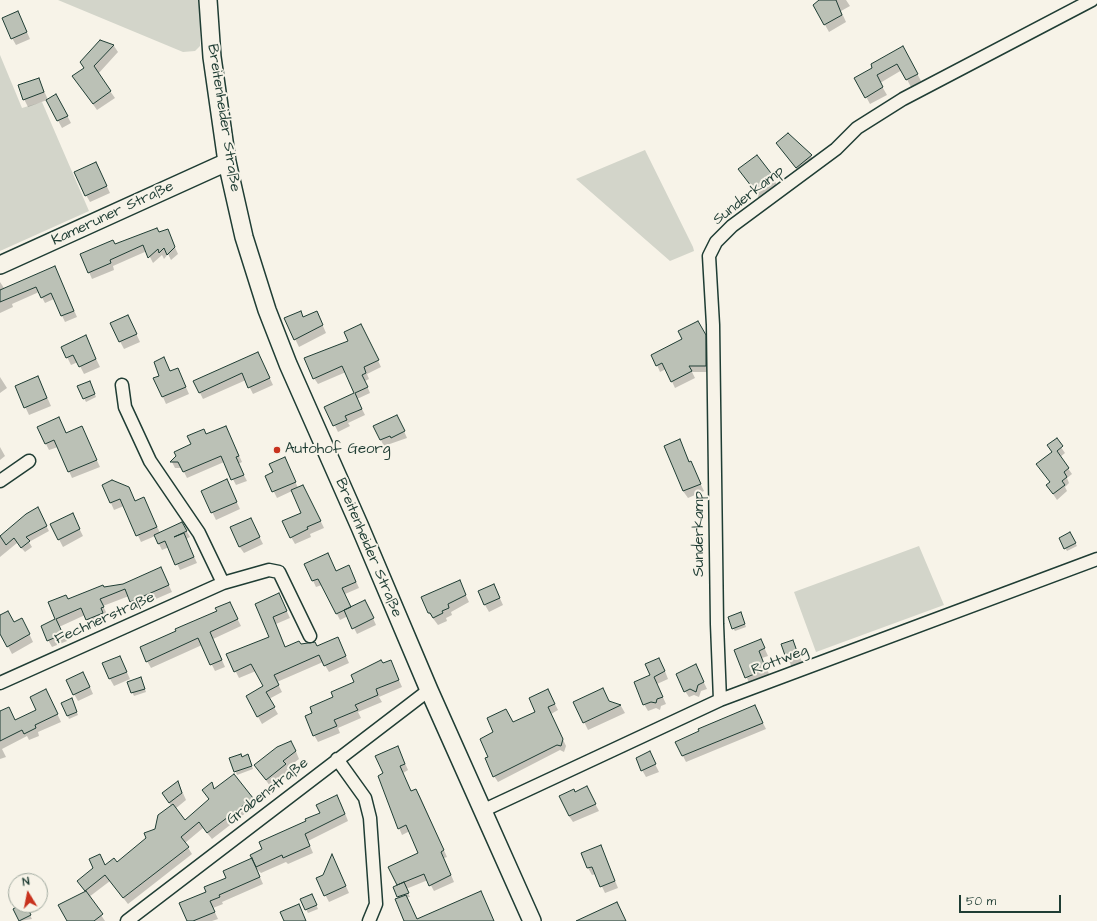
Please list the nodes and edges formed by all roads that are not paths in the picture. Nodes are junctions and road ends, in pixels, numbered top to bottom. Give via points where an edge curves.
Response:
1 (208, 0) edge
2 (1092, 0) edge
3 (226, 162) junction
4 (0, 265) edge
5 (122, 385) dead end
6 (29, 461) dead end
7 (0, 481) edge
8 (1097, 558) edge
9 (223, 583) junction
10 (310, 636) dead end
11 (1, 680) edge
12 (429, 690) junction
13 (720, 700) junction
14 (337, 759) junction
15 (482, 811) junction
16 (127, 921) edge
17 (369, 921) edge
18 (532, 921) edge

1 - 3 street, Breitenheider Straße via 212,57
2 - 13 street, Sunderkamp via 903,99 857,128 836,149 732,226 716,242 709,256
3 - 4 street, Kameruner Straße
3 - 12 street, Breitenheider Straße via 244,237 267,310
5 - 9 street via 125,407 150,462 199,533
6 - 7 street
8 - 13 street, Rottweg
9 - 10 street, Fechnerstraße via 269,570 279,572
9 - 11 street, Fechnerstraße
12 - 14 street, Grabenstraße
12 - 15 street, Breitenheider Straße
13 - 15 street, Rottweg
14 - 16 street, Grabenstraße
14 - 17 street via 365,798 370,818 376,904
15 - 18 street, Breitenheider Straße

